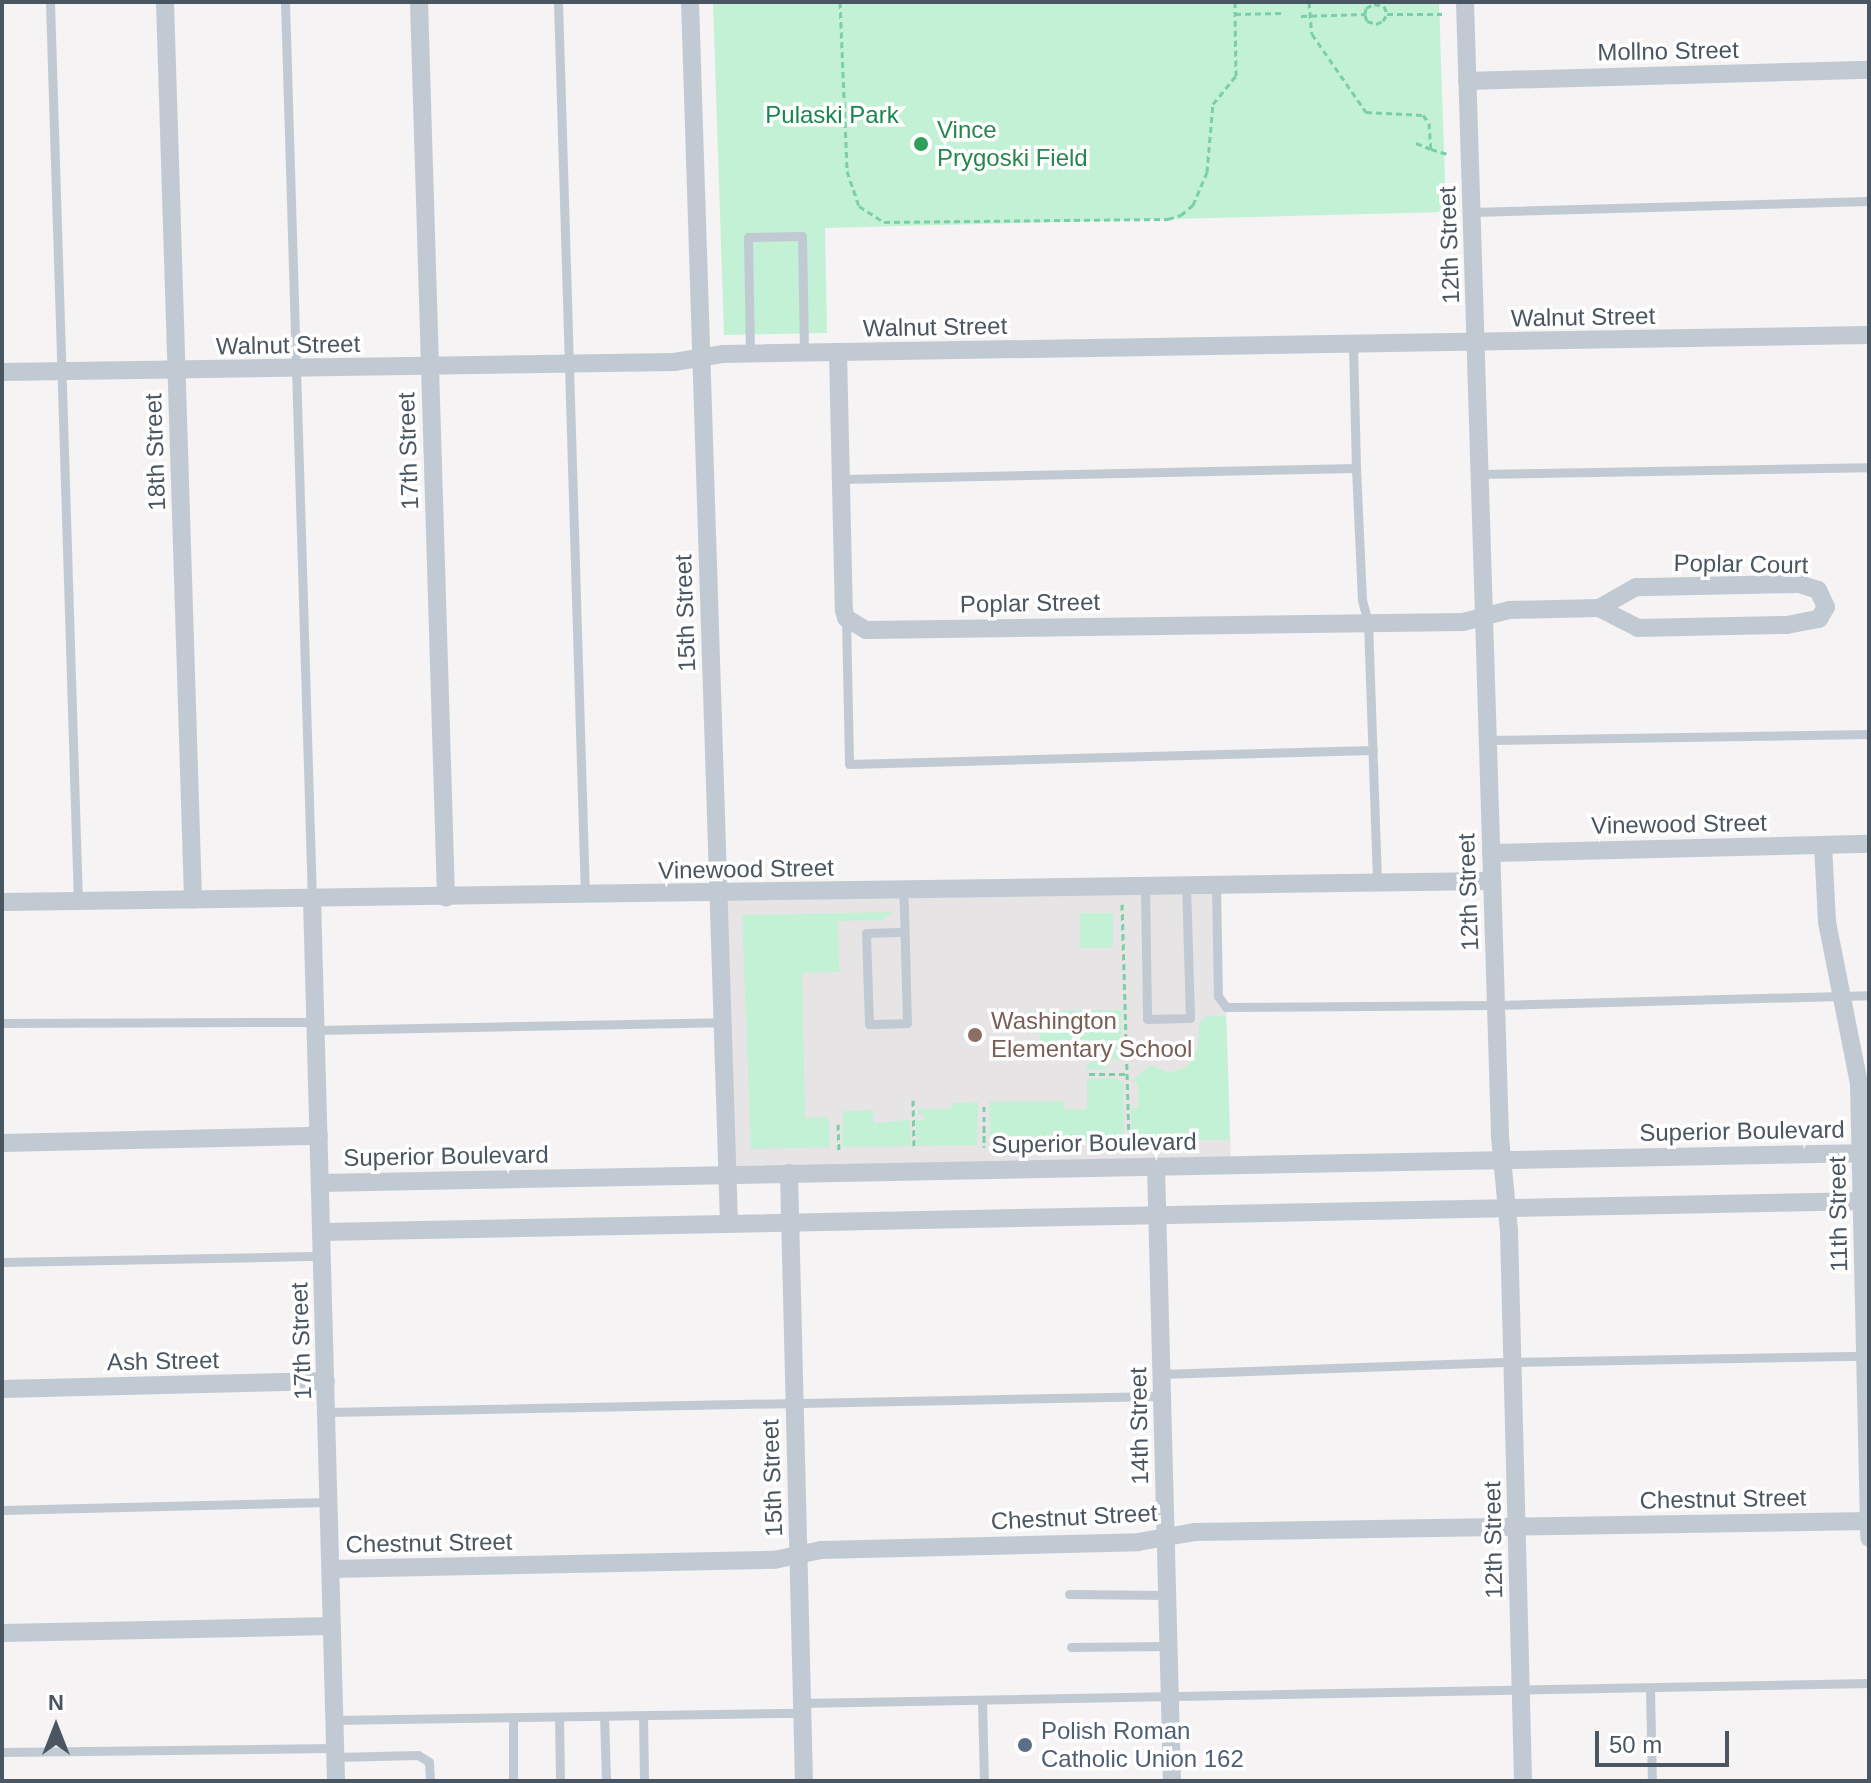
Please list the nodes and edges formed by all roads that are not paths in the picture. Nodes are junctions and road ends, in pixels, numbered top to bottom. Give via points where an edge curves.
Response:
1 (50, 2) edge
2 (165, 2) edge
3 (285, 2) edge
4 (419, 2) edge
5 (558, 2) edge
6 (690, 2) edge
7 (1465, 2) edge
8 (1869, 70) edge
9 (1467, 81) junction
10 (1869, 201) edge
11 (1473, 212) junction
12 (1869, 335) edge
13 (1477, 343) junction
14 (1353, 345) junction
15 (838, 352) junction
16 (804, 353) junction
17 (750, 354) junction
18 (702, 358) junction
19 (570, 365) junction
20 (430, 367) junction
21 (297, 369) junction
22 (176, 370) junction
23 (62, 371) junction
24 (2, 372) edge
25 (1869, 467) edge
26 (1356, 468) junction
27 (1480, 474) junction
28 (842, 479) junction
29 (1599, 608) junction
30 (1484, 616) junction
31 (846, 618) junction
32 (1368, 622) junction
33 (1869, 734) edge
34 (1488, 740) junction
35 (1373, 750) junction
36 (1869, 844) edge
37 (1823, 845) junction
38 (1491, 853) junction
39 (1491, 881) junction
40 (1377, 882) junction
41 (1216, 885) junction
42 (1145, 886) junction
43 (1186, 886) junction
44 (903, 890) junction
45 (718, 893) junction
46 (585, 895) junction
47 (446, 898) junction
48 (312, 899) junction
49 (193, 900) junction
50 (78, 901) junction
51 (2, 902) edge
52 (904, 932) junction
53 (1842, 995) junction
54 (1869, 995) edge
55 (1496, 1005) junction
56 (722, 1022) junction
57 (2, 1023) edge
58 (316, 1026) junction
59 (319, 1136) junction
60 (2, 1143) edge
61 (1865, 1153) edge
62 (1501, 1160) junction
63 (1156, 1166) junction
64 (789, 1173) junction
65 (728, 1174) junction
66 (320, 1183) junction
67 (1866, 1201) edge
68 (1507, 1209) junction
69 (1157, 1215) junction
70 (789, 1222) junction
71 (729, 1223) junction
72 (322, 1232) junction
73 (322, 1256) junction
74 (2, 1262) edge
75 (1864, 1356) junction
76 (1512, 1362) junction
77 (1162, 1374) junction
78 (326, 1381) junction
79 (2, 1389) edge
80 (1162, 1396) junction
81 (794, 1403) junction
82 (327, 1412) junction
83 (329, 1502) junction
84 (2, 1510) edge
85 (1869, 1521) edge
86 (1517, 1526) junction
87 (1165, 1537) junction
88 (1869, 1538) edge
89 (798, 1556) junction
90 (331, 1569) junction
91 (1069, 1594) dead end
92 (1167, 1595) junction
93 (332, 1626) junction
94 (2, 1633) edge
95 (1168, 1646) junction
96 (1071, 1647) dead end
97 (1869, 1683) edge
98 (1650, 1689) junction
99 (1521, 1692) junction
100 (1169, 1698) junction
101 (982, 1701) junction
102 (802, 1708) junction
103 (643, 1715) junction
104 (604, 1716) junction
105 (559, 1717) junction
106 (513, 1718) junction
107 (334, 1720) junction
108 (2, 1752) edge
109 (335, 1753) junction
110 (336, 1781) edge
111 (430, 1781) edge
112 (513, 1781) edge
113 (560, 1781) edge
114 (606, 1781) edge
115 (644, 1781) edge
116 (804, 1781) edge
117 (984, 1781) edge
118 (1172, 1781) edge
119 (1523, 1781) edge
120 (1652, 1781) edge

1 - 23 lane
2 - 22 street, 18th Street
3 - 21 lane
4 - 20 street, 17th Street
5 - 19 lane
6 - 18 street, 15th Street
7 - 9 street, 12th Street
8 - 9 street, Mollno Street
9 - 11 street, 12th Street
10 - 11 lane
11 - 13 street, 12th Street
12 - 13 street, Walnut Street
13 - 14 street, Walnut Street
13 - 27 street, 12th Street
14 - 15 street, Walnut Street
14 - 26 lane
15 - 16 street, Walnut Street
15 - 28 street
16 - 17 street, Walnut Street
16 - 17 lane via 802,236 748,237
17 - 18 street, Walnut Street
18 - 19 street, Walnut Street
18 - 45 street, 15th Street
19 - 20 street, Walnut Street
19 - 46 lane
20 - 21 street, Walnut Street
20 - 47 street, 17th Street
21 - 22 street, Walnut Street
21 - 48 lane
22 - 23 street, Walnut Street
22 - 49 street, 18th Street
23 - 24 street, Walnut Street
23 - 50 lane
25 - 27 lane
26 - 28 lane
26 - 32 lane via 1362,600
27 - 30 street, 12th Street
28 - 31 street
29 - 29 street, Poplar Court via 1638,628 1807,624 1819,619 1826,607 1818,590 1799,584 1636,587
29 - 30 street, Poplar Court via 1509,610
30 - 32 street, Poplar Street via 1463,622
30 - 34 street, 12th Street
31 - 32 street, Poplar Street via 866,630
31 - 35 lane via 849,764
32 - 35 lane
33 - 34 lane
34 - 38 street, 12th Street
35 - 40 lane
36 - 37 street, Vinewood Street
37 - 38 street, Vinewood Street
37 - 53 street, 11th Street via 1827,922
38 - 39 street, 12th Street
39 - 40 street, Vinewood Street
39 - 55 street, 12th Street
40 - 41 street, Vinewood Street
41 - 43 street, Vinewood Street
41 - 55 lane via 1218,996 1226,1007
42 - 43 street, Vinewood Street
42 - 43 lane via 1147,1019 1190,1018
42 - 44 street, Vinewood Street
44 - 45 street, Vinewood Street
44 - 52 lane
45 - 46 street, Vinewood Street
45 - 56 street, 15th Street
46 - 47 street, Vinewood Street
47 - 48 street, Vinewood Street
48 - 49 street, Vinewood Street
48 - 58 street, 17th Street
49 - 50 street, Vinewood Street
50 - 51 street, Vinewood Street
52 - 52 lane via 907,1023 869,1024 866,933
53 - 54 lane
53 - 55 lane
53 - 61 street, 11th Street via 1859,1084
55 - 62 street, 12th Street
56 - 58 lane
56 - 65 street, 15th Street
57 - 58 lane
58 - 59 street, 17th Street
59 - 60 street, Superior Boulevard
59 - 66 street, 17th Street
61 - 62 street, Superior Boulevard
61 - 67 street, 11th Street
62 - 63 street, Superior Boulevard
62 - 68 street, 12th Street
63 - 64 street, Superior Boulevard
63 - 69 street, 14th Street
64 - 65 street, Superior Boulevard
64 - 70 street, 15th Street
65 - 66 street, Superior Boulevard
65 - 71 street, 15th Street
66 - 72 street, 17th Street
67 - 68 street
67 - 75 street, 11th Street
68 - 69 street
68 - 76 street, 12th Street
69 - 70 street
69 - 77 street, 14th Street
70 - 71 street
70 - 81 street, 15th Street
71 - 72 street
72 - 73 street, 17th Street
73 - 74 lane
73 - 78 street, 17th Street
75 - 76 lane
75 - 85 street, 11th Street
76 - 77 lane
76 - 86 street, 12th Street
77 - 80 street, 14th Street
78 - 79 street, Ash Street
78 - 82 street, 17th Street
80 - 81 lane
80 - 87 street, 14th Street
81 - 82 lane
81 - 89 street, 15th Street
82 - 83 street, 17th Street
83 - 84 lane
83 - 90 street, 17th Street
85 - 86 street, Chestnut Street
85 - 88 street, 11th Street
86 - 87 street, Chestnut Street via 1195,1532
86 - 99 street, 12th Street
87 - 89 street, Chestnut Street via 821,1550
87 - 92 street, 14th Street
89 - 90 street, Chestnut Street
89 - 102 street, 15th Street
90 - 93 street, 17th Street
91 - 92 lane
92 - 95 street, 14th Street
93 - 94 street
93 - 107 street, 17th Street
95 - 96 lane
95 - 100 street, 14th Street
97 - 98 lane
98 - 99 lane
98 - 120 lane
99 - 100 lane
99 - 119 street, 12th Street
100 - 101 lane
100 - 118 street, 14th Street
101 - 102 lane
101 - 117 lane
102 - 103 lane
102 - 116 street, 15th Street
103 - 104 lane
103 - 115 lane
104 - 105 lane
104 - 114 lane
105 - 106 lane
105 - 113 lane
106 - 107 lane
106 - 112 lane
107 - 109 street, 17th Street
108 - 109 lane
109 - 110 street, 17th Street
109 - 111 lane via 418,1755 429,1762

